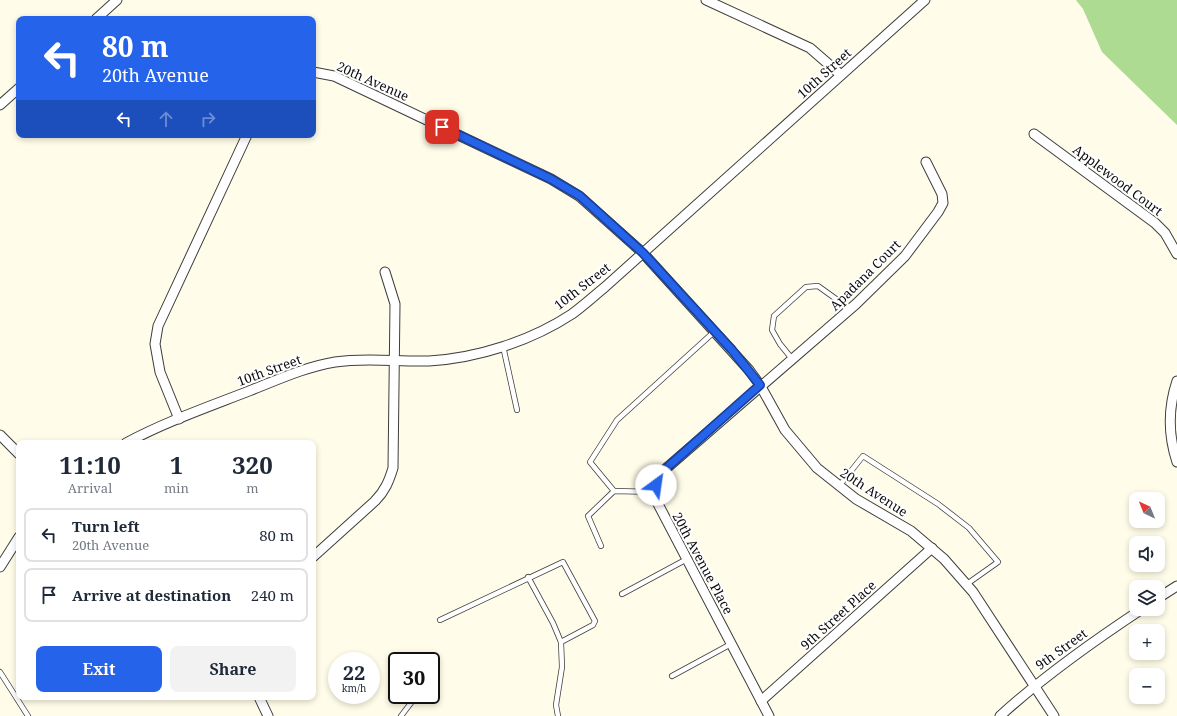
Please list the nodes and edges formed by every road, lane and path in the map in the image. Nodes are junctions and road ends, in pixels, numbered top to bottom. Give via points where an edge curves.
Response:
1 (117, 0) edge
2 (706, 0) edge
3 (925, 0) edge
4 (99, 16) edge
5 (316, 73) edge
6 (841, 75) junction
7 (16, 91) edge
8 (0, 105) edge
9 (1034, 134) dead end
10 (246, 138) edge
11 (926, 162) dead end
12 (643, 253) junction
13 (1177, 254) edge
14 (386, 272) dead end
15 (850, 309) junction
16 (715, 331) junction
17 (503, 346) junction
18 (394, 360) junction
19 (792, 360) junction
20 (1177, 381) edge
21 (760, 385) junction
22 (516, 410) dead end
23 (179, 419) junction
24 (0, 435) edge
25 (133, 440) edge
26 (16, 451) edge
27 (1177, 462) edge
28 (839, 486) junction
29 (614, 491) junction
30 (655, 492) junction
31 (16, 542) edge
32 (601, 546) dead end
33 (932, 548) junction
34 (316, 554) edge
35 (687, 559) junction
36 (0, 567) edge
37 (528, 577) junction
38 (967, 584) junction
39 (1177, 586) edge
40 (622, 594) dead end
41 (1165, 594) edge
42 (1131, 616) edge
43 (440, 620) dead end
44 (560, 642) junction
45 (731, 644) junction
46 (0, 672) edge
47 (672, 676) dead end
48 (1034, 685) junction
49 (16, 697) edge
50 (18, 700) edge
51 (260, 700) edge
52 (761, 701) junction
53 (411, 704) edge
54 (28, 716) edge
55 (268, 716) edge
56 (402, 716) edge
57 (558, 716) edge
58 (769, 716) edge
59 (1000, 716) edge
60 (1054, 716) edge

1 - 4 street
2 - 6 street via 810,48
3 - 6 street, 10th Street
5 - 12 street, 20th Avenue via 334,76 551,179 580,196
6 - 12 street, 10th Street
7 - 8 street
9 - 13 street, Applewood Court via 1155,223 1173,244
10 - 23 street via 158,326 155,344 160,372
11 - 15 street, Apadana Court via 942,194 943,203 905,256
12 - 16 street, 20th Avenue
12 - 17 street, 10th Street via 572,314
14 - 18 street via 396,304
15 - 19 street, Apadana Court
15 - 19 lane via 818,286 806,287 774,316 772,330
16 - 21 street, 20th Avenue
16 - 29 lane via 616,420 590,462
17 - 18 street, 10th Street via 429,361
17 - 22 lane
18 - 23 street, 10th Street via 321,365
18 - 34 street via 393,468 390,480 383,493
19 - 21 street, Apadana Court
20 - 27 street via 1170,413 1170,432
21 - 28 street, 20th Avenue via 785,430 817,468
21 - 30 street via 662,472 657,480
23 - 25 street, 10th Street
24 - 26 street
28 - 33 street, 20th Avenue via 911,531
28 - 38 lane via 863,456 938,504 969,528 998,562
29 - 30 lane
29 - 32 lane via 588,516
30 - 35 street, 20th Avenue Place via 657,502
31 - 36 street
33 - 38 street, 20th Avenue
33 - 52 street, 9th Street Place
35 - 40 lane
35 - 45 street, 20th Avenue Place
37 - 43 lane
37 - 44 lane via 553,623
37 - 44 lane via 563,562 595,621 593,625
38 - 48 street, 20th Avenue
39 - 41 street
42 - 48 street, 9th Street
44 - 57 lane via 562,667 556,705
45 - 47 lane
45 - 52 street, 20th Avenue Place
46 - 49 lane
48 - 59 street, 9th Street
48 - 60 street, 20th Avenue
50 - 54 lane
51 - 55 street
52 - 58 street, 20th Avenue Place
53 - 56 lane

